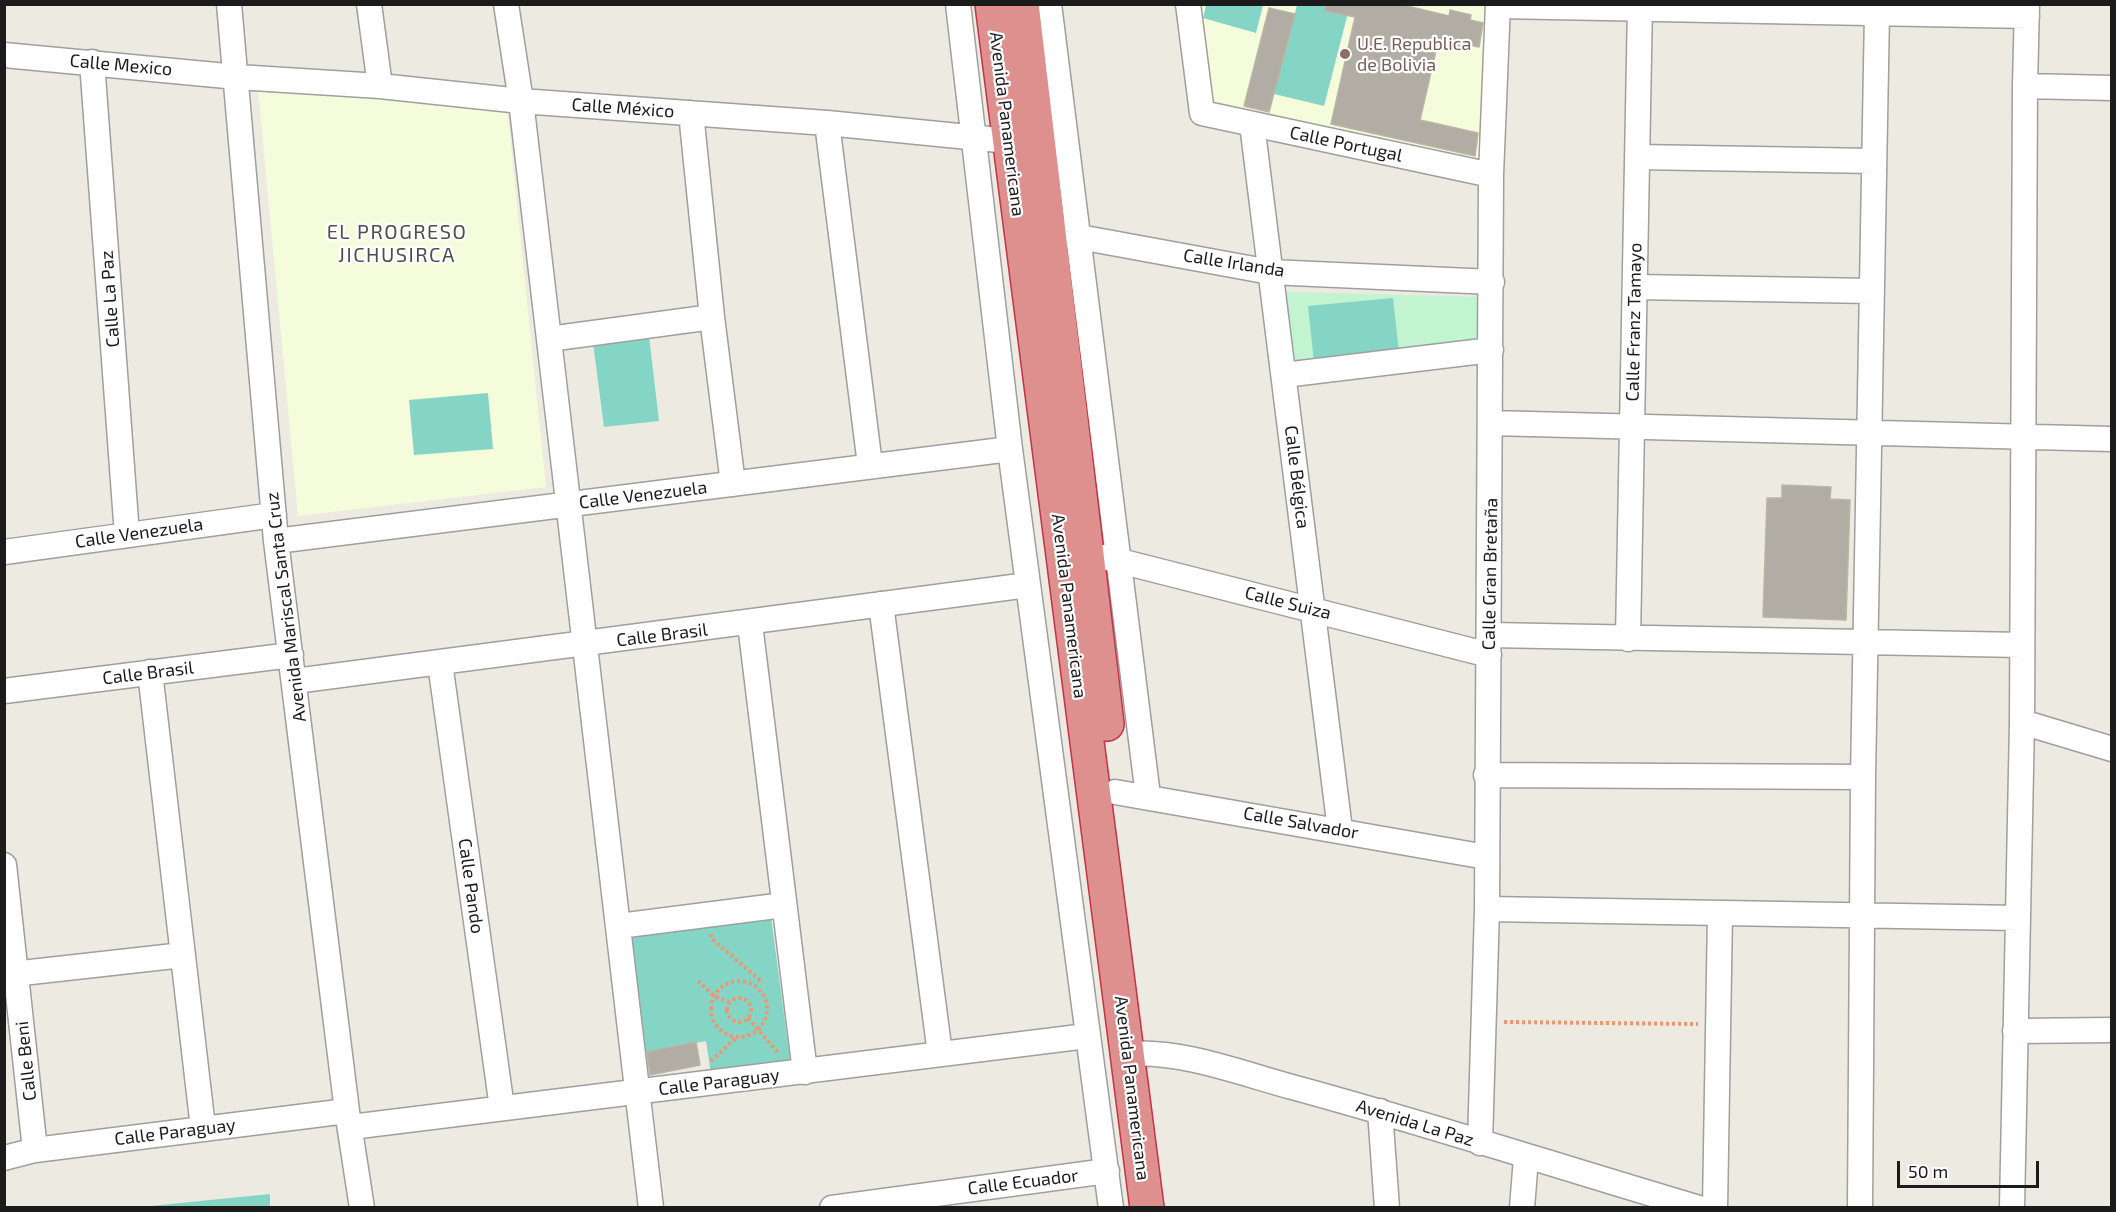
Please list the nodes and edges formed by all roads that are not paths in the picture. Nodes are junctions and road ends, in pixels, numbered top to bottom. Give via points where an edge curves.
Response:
1 (229, 4) edge
2 (369, 4) edge
3 (506, 4) edge
4 (958, 4) edge
5 (992, 4) edge
6 (1022, 4) edge
7 (1049, 4) edge
8 (1188, 4) edge
9 (1498, 5) edge
10 (1640, 7) edge
11 (1796, 8) edge
12 (2027, 10) edge
13 (1877, 12) junction
14 (4, 55) edge
15 (92, 62) junction
16 (237, 77) junction
17 (380, 86) junction
18 (2025, 86) junction
19 (2112, 88) edge
20 (521, 101) junction
21 (691, 113) junction
22 (827, 123) junction
23 (1251, 124) junction
24 (974, 137) junction
25 (1009, 141) junction
26 (1637, 157) junction
27 (1874, 161) junction
28 (1491, 175) junction
29 (1064, 234) junction
30 (1270, 272) junction
31 (1492, 282) junction
32 (1635, 287) junction
33 (1872, 291) junction
34 (712, 317) junction
35 (549, 339) junction
36 (1491, 350) junction
37 (1284, 375) junction
38 (1491, 423) junction
39 (1632, 427) junction
40 (1869, 431) junction
41 (2022, 436) junction
42 (2112, 439) edge
43 (1010, 449) junction
44 (870, 465) junction
45 (733, 484) junction
46 (567, 503) junction
47 (274, 515) junction
48 (127, 535) junction
49 (276, 541) junction
50 (4, 552) edge
51 (1088, 553) junction
52 (1119, 561) junction
53 (1028, 585) junction
54 (880, 604) junction
55 (1314, 609) junction
56 (750, 624) junction
57 (1628, 639) junction
58 (1865, 640) junction
59 (585, 645) junction
60 (1489, 645) junction
61 (2022, 645) junction
62 (291, 655) junction
63 (440, 663) junction
64 (150, 672) junction
65 (296, 681) junction
66 (4, 691) edge
67 (2022, 722) junction
68 (2112, 749) edge
69 (1486, 775) junction
70 (1863, 777) junction
71 (1115, 792) junction
72 (1148, 796) junction
73 (1340, 830) junction
74 (1486, 857) junction
75 (4, 865) edge
76 (784, 906) junction
77 (1487, 909) junction
78 (1720, 913) junction
79 (1862, 915) junction
80 (2018, 918) junction
81 (619, 926) junction
82 (183, 955) junction
83 (11, 974) edge
84 (2112, 1030) edge
85 (2015, 1031) junction
86 (1087, 1036) junction
87 (1138, 1053) junction
88 (940, 1054) junction
89 (805, 1072) junction
90 (639, 1092) junction
91 (502, 1108) junction
92 (1380, 1111) junction
93 (349, 1119) junction
94 (203, 1128) junction
95 (1480, 1143) junction
96 (35, 1150) junction
97 (4, 1158) edge
98 (1526, 1158) junction
99 (1107, 1172) junction
100 (959, 1199) edge
101 (362, 1208) edge
102 (651, 1208) edge
103 (832, 1208) edge
104 (1111, 1208) edge
105 (1147, 1208) edge
106 (1169, 1208) edge
107 (1387, 1208) edge
108 (1522, 1208) edge
109 (1699, 1208) edge
110 (1714, 1208) edge
111 (1860, 1208) edge
112 (2012, 1208) edge

1 - 16 street, Avenida Mariscal Santa Cruz
2 - 17 street
3 - 20 street
4 - 24 street, Avenida Panamericana
5 - 25 highway, Avenida Panamericana
6 - 29 highway, Avenida Panamericana
7 - 29 street
8 - 23 street, Calle Portugal via 1202,112
9 - 10 street
9 - 28 street, Calle Gran Bretaña
10 - 11 street
10 - 26 street, Calle Franz Tamayo
11 - 13 street
12 - 13 street
12 - 18 street
13 - 27 street
14 - 15 street, Calle Mexico
15 - 16 street, Calle Mexico
15 - 48 street, Calle La Paz
16 - 17 street, Calle México
16 - 47 street, Avenida Mariscal Santa Cruz
17 - 20 street, Calle México
18 - 19 street
18 - 41 street
20 - 21 street, Calle México
20 - 35 street
21 - 22 street, Calle México
21 - 34 street
22 - 24 street, Calle México
22 - 44 street
23 - 28 street, Calle Portugal
23 - 30 street, Calle Bélgica
24 - 25 street, Calle México
24 - 43 street, Avenida Panamericana
25 - 87 highway, Avenida Panamericana
26 - 27 street
26 - 32 street, Calle Franz Tamayo
27 - 33 street
28 - 31 street, Calle Gran Bretaña
29 - 30 street, Calle Irlanda
29 - 51 highway, Avenida Panamericana
29 - 52 street
30 - 31 street, Calle Irlanda
30 - 37 street, Calle Bélgica
31 - 36 street, Calle Gran Bretaña
32 - 33 street
32 - 39 street, Calle Franz Tamayo
33 - 40 street
34 - 35 street
34 - 45 street
35 - 46 street
36 - 37 street
36 - 38 street, Calle Gran Bretaña
37 - 55 street, Calle Bélgica
38 - 39 street
38 - 60 street, Calle Gran Bretaña
39 - 40 street
39 - 57 street, Calle Franz Tamayo
40 - 41 street
40 - 58 street
41 - 42 street
41 - 61 street
43 - 44 street, Calle Venezuela
43 - 53 street, Avenida Panamericana
44 - 45 street, Calle Venezuela
45 - 46 street, Calle Venezuela
46 - 49 street, Calle Venezuela
46 - 59 street
47 - 48 street, Calle Venezuela
47 - 49 street, Avenida Mariscal Santa Cruz
48 - 50 street, Calle Venezuela
49 - 62 street, Avenida Mariscal Santa Cruz
51 - 52 street, Calle Suiza
51 - 71 highway, Avenida Panamericana
52 - 55 street, Calle Suiza
52 - 72 street
53 - 54 street, Calle Brasil
53 - 86 street, Avenida Panamericana
54 - 56 street, Calle Brasil
54 - 88 street
55 - 60 street, Calle Suiza
55 - 73 street, Calle Bélgica
56 - 59 street, Calle Brasil
56 - 76 street
57 - 58 street, Calle Suiza
57 - 60 street, Calle Suiza
58 - 61 street, Calle Suiza
58 - 70 street
59 - 63 street, Calle Brasil
59 - 81 street
60 - 69 street, Calle Gran Bretaña
61 - 67 street
62 - 64 street, Calle Brasil
62 - 65 street, Avenida Mariscal Santa Cruz
63 - 65 street, Calle Brasil
63 - 91 street, Calle Pando
64 - 66 street, Calle Brasil
64 - 82 street
65 - 93 street, Avenida Mariscal Santa Cruz
67 - 68 street
67 - 80 street
69 - 70 street
69 - 74 street, Calle Gran Bretaña
70 - 79 street
71 - 72 street, Calle Salvador
71 - 87 highway, Avenida Panamericana
72 - 73 street, Calle Salvador
73 - 74 street, Calle Salvador
74 - 77 street, Calle Gran Bretaña
75 - 83 street, Calle Beni
76 - 81 street
76 - 89 street
77 - 78 street
77 - 95 street, Calle Gran Bretaña
78 - 79 street
78 - 110 street
79 - 80 street
79 - 111 street
80 - 85 street
81 - 90 street
82 - 83 street
82 - 94 street
83 - 96 street, Calle Beni
84 - 85 street
85 - 112 street
86 - 88 street, Calle Paraguay
86 - 99 street, Avenida Panamericana
87 - 92 street, Avenida La Paz via 1194,1061
87 - 105 highway, Avenida Panamericana
87 - 106 highway, Avenida Panamericana
88 - 89 street, Calle Paraguay
89 - 90 street, Calle Paraguay
90 - 91 street, Calle Paraguay
90 - 102 street
91 - 93 street, Calle Paraguay
92 - 95 street, Avenida La Paz
92 - 107 street
93 - 94 street, Calle Paraguay
93 - 101 street, Avenida Mariscal Santa Cruz
94 - 96 street, Calle Paraguay
95 - 98 street, Avenida La Paz
96 - 97 street, Calle Paraguay
98 - 108 street
98 - 109 street, Avenida La Paz
99 - 100 street, Calle Ecuador
99 - 104 street, Avenida Panamericana
100 - 103 street, Calle Ecuador

